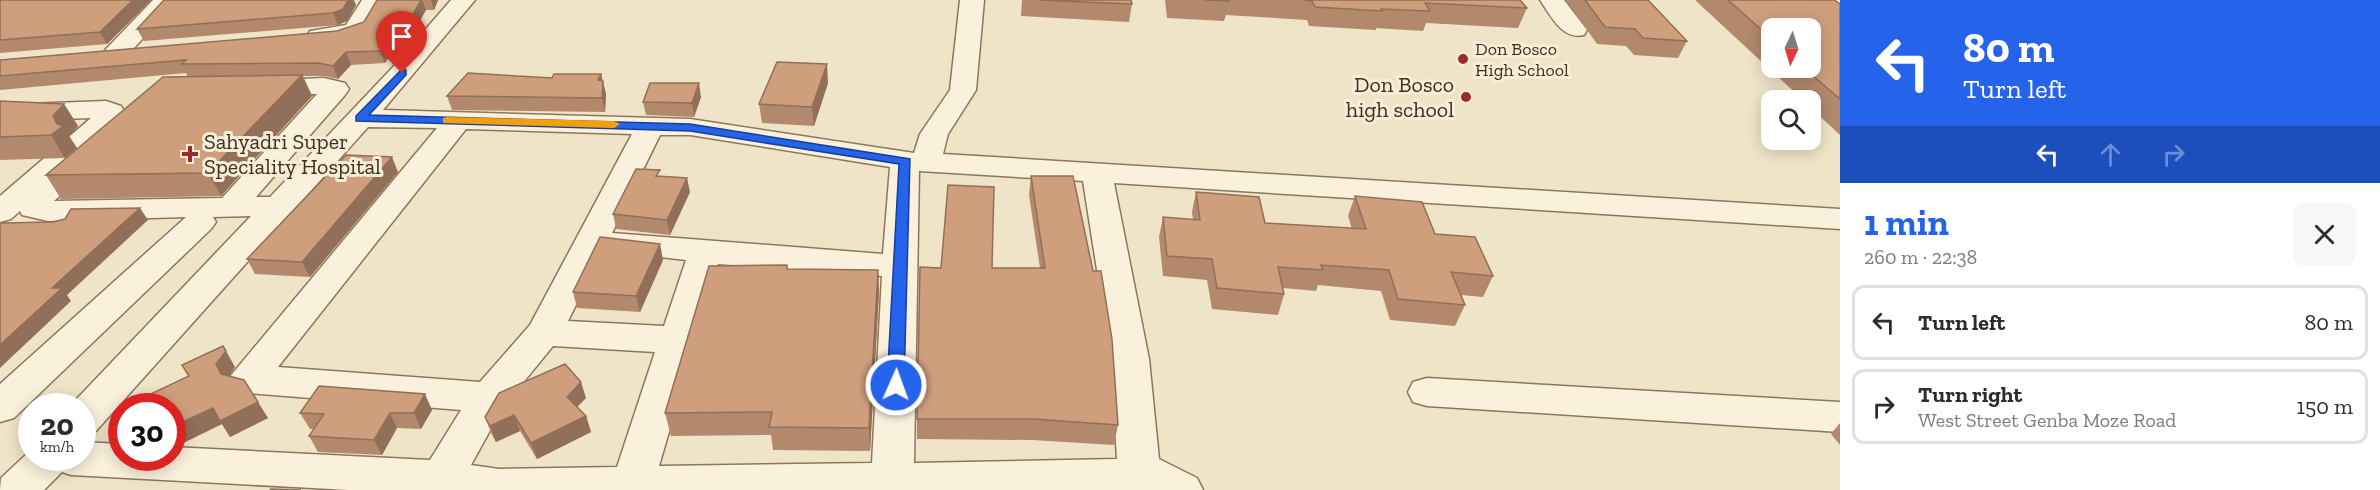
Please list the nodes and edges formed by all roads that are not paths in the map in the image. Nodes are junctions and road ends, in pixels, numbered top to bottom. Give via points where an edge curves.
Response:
1 (166, 0) edge
2 (374, 0) edge
3 (462, 0) edge
4 (972, 0) edge
5 (1552, 0) edge
6 (1575, 30) dead end
7 (294, 38) edge
8 (152, 50) edge
9 (395, 80) junction
10 (139, 111) edge
11 (0, 112) edge
12 (345, 113) junction
13 (458, 121) junction
14 (651, 125) junction
15 (916, 161) junction
16 (1097, 172) junction
17 (0, 212) edge
18 (244, 213) junction
19 (1840, 219) edge
20 (0, 224) edge
21 (592, 239) junction
22 (705, 252) junction
23 (899, 266) junction
24 (544, 333) junction
25 (678, 339) junction
26 (1427, 392) dead end
27 (6, 396) edge
28 (489, 397) junction
29 (96, 402) edge
30 (1840, 417) edge
31 (96, 461) edge
32 (36, 471) edge
33 (1134, 477) edge
34 (442, 478) junction
35 (259, 479) edge
36 (892, 485) edge
37 (633, 487) edge
38 (498, 488) edge
39 (16, 490) edge
40 (1182, 490) edge

1 - 8 street via 105,54
2 - 7 street via 354,31
3 - 9 street
4 - 15 street via 963,90
5 - 6 street
9 - 12 street
9 - 12 street via 237,84 336,89
10 - 18 street via 34,202 33,208
11 - 17 street via 111,112
12 - 13 street
12 - 18 street
12 - 18 street
13 - 14 street
13 - 28 street via 247,379
14 - 15 street via 690,127
14 - 21 street
15 - 16 street
15 - 23 street
16 - 19 street
16 - 33 street via 1130,359
18 - 20 street
18 - 27 street
18 - 29 street
21 - 22 street
21 - 24 street
22 - 23 street
22 - 25 street
23 - 36 street
24 - 25 street
24 - 28 street
25 - 37 street
26 - 30 street
28 - 34 street
31 - 35 street
32 - 39 street
33 - 36 street
33 - 40 street
34 - 35 street
34 - 38 street
36 - 37 street
37 - 38 street

